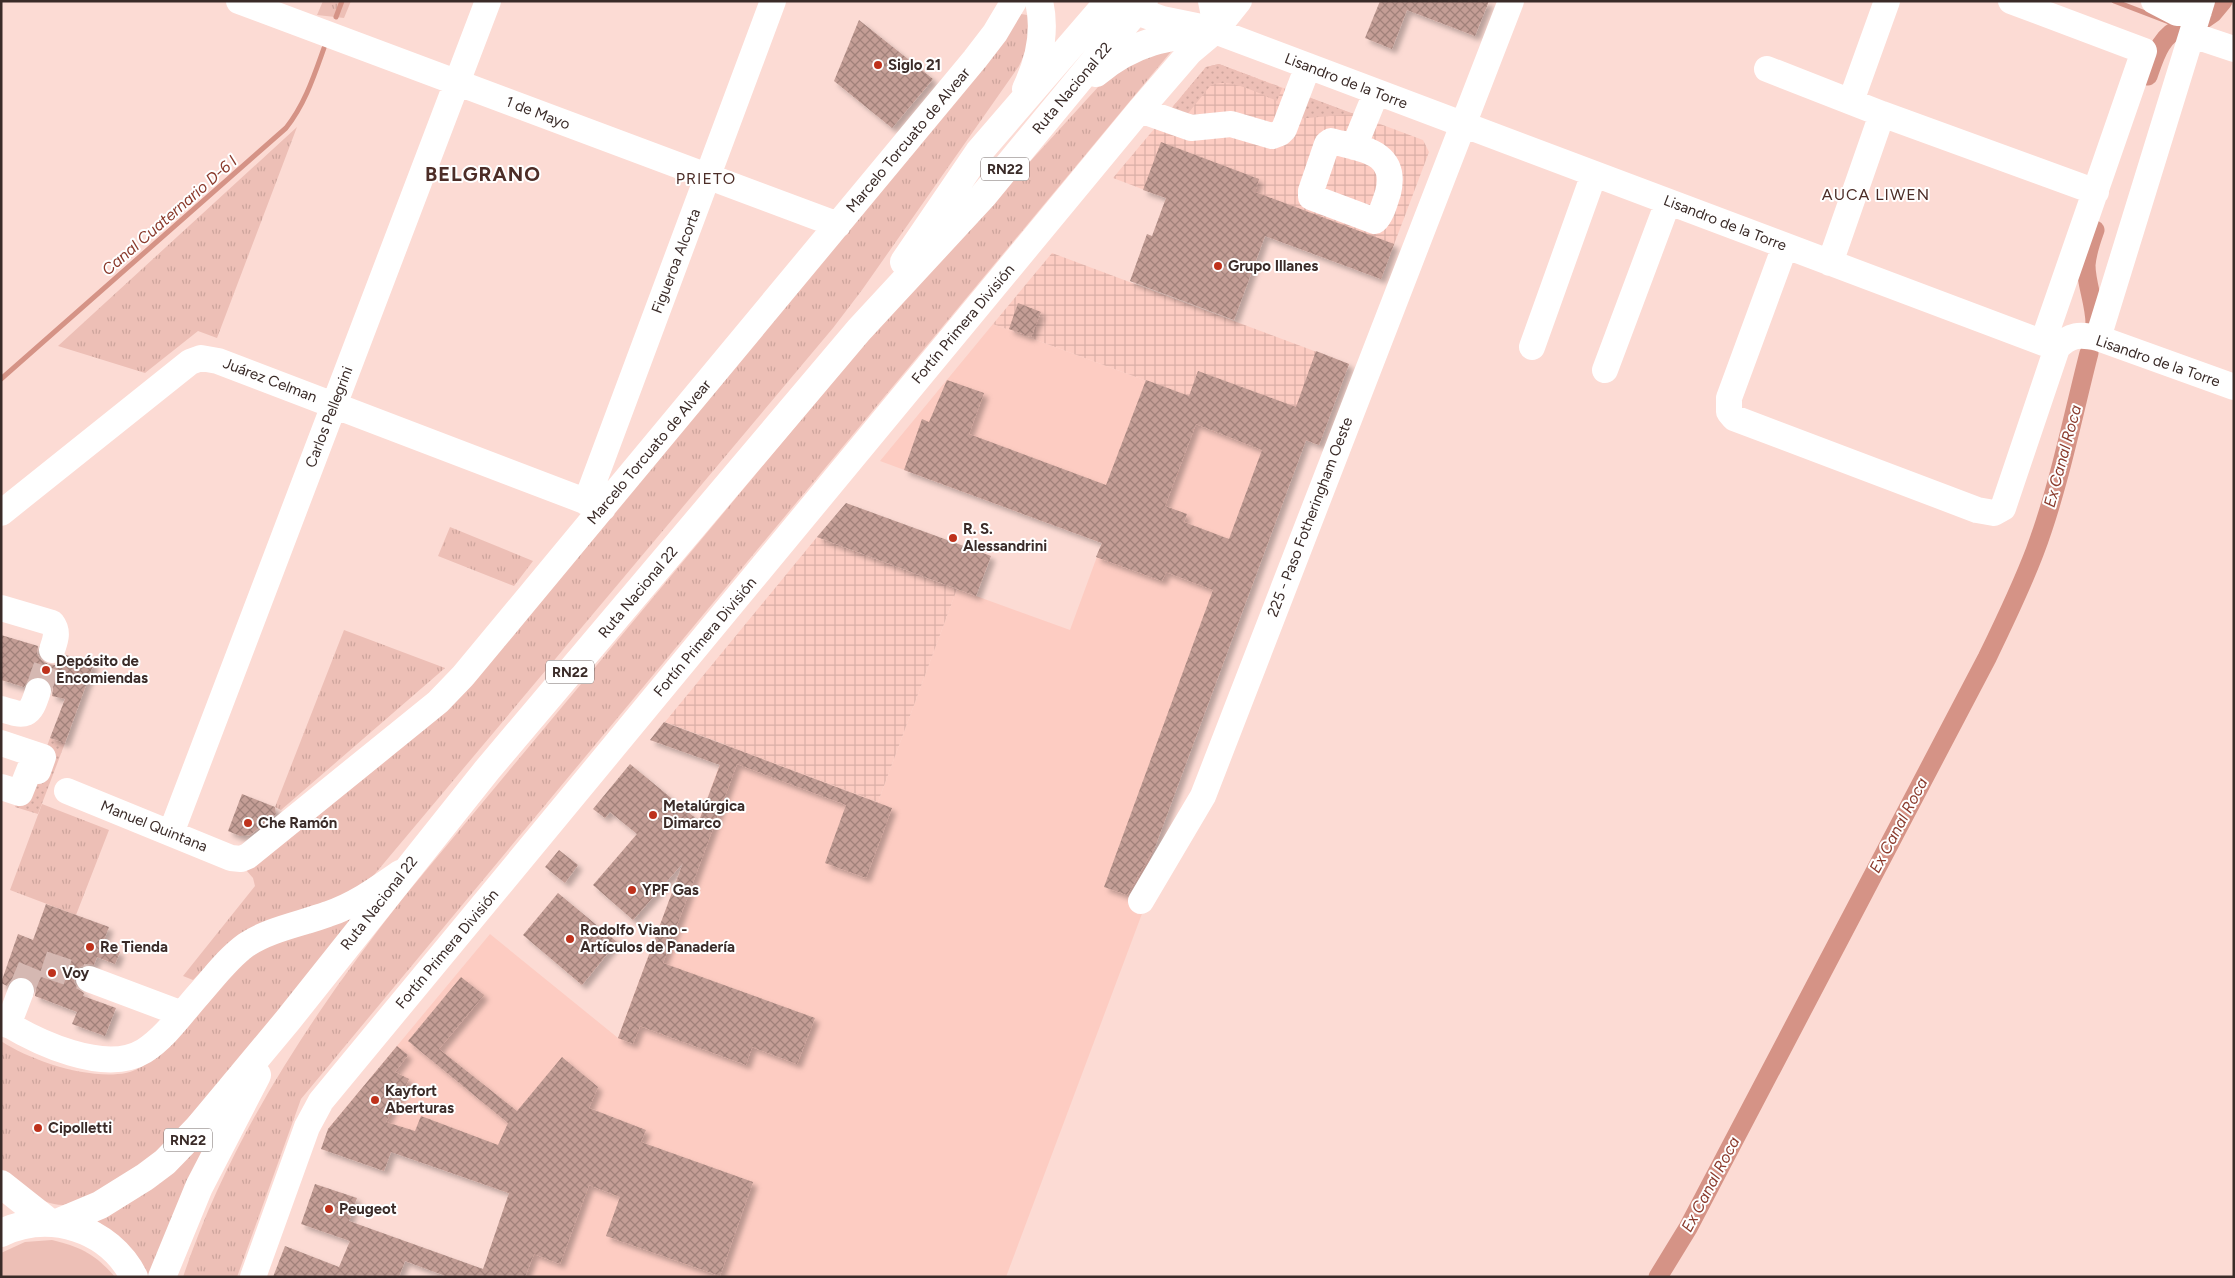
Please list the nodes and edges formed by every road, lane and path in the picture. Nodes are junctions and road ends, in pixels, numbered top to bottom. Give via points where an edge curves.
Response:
1 (240, 1) edge
2 (488, 1) edge
3 (773, 1) edge
4 (1014, 1) edge
5 (1039, 1) edge
6 (1109, 1) edge
7 (1212, 1) edge
8 (1239, 1) edge
9 (1511, 1) edge
10 (1887, 1) edge
11 (2012, 1) edge
12 (2154, 1) edge
13 (1146, 4) edge
14 (2198, 16) edge
15 (1215, 31) junction
16 (2234, 49) edge
17 (1308, 66) junction
18 (1767, 69) dead end
19 (457, 82) junction
20 (1376, 92) junction
21 (1851, 101) junction
22 (1059, 104) junction
23 (1017, 108) junction
24 (1140, 110) junction
25 (1882, 114) junction
26 (1462, 124) junction
27 (1354, 147) dead end
28 (1594, 174) junction
29 (707, 177) junction
30 (2096, 192) junction
31 (1668, 202) junction
32 (838, 225) junction
33 (1785, 246) junction
34 (1830, 263) junction
35 (859, 330) junction
36 (2098, 338) junction
37 (2050, 345) junction
38 (1532, 347) dead end
39 (1605, 370) dead end
40 (2234, 387) edge
41 (334, 405) junction
42 (610, 437) junction
43 (643, 459) junction
44 (594, 505) junction
45 (1, 514) edge
46 (1, 608) edge
47 (52, 650) tunnel mouth
48 (38, 692) tunnel mouth
49 (5, 713) edge
50 (9, 746) edge
51 (1, 788) edge
52 (67, 791) dead end
53 (171, 833) junction
54 (241, 859) joint
55 (405, 870) junction
56 (1141, 901) dead end
57 (89, 979) tunnel mouth
58 (21, 991) tunnel mouth
59 (182, 1014) junction
60 (288, 1020) junction
61 (5, 1022) edge
62 (1, 1184) edge
63 (53, 1222) junction
64 (1, 1233) edge
65 (134, 1277) edge
66 (162, 1277) edge
67 (253, 1277) edge

1 - 19 street, 1 de Mayo
2 - 19 street, Carlos Pellegrini
3 - 29 street, Figueroa Alcorta
4 - 32 street, Marcelo Torcuato de Alvear via 975,59
5 - 23 main road via 1041,42 1031,79
6 - 13 main road
6 - 23 main road, Ruta Nacional 22 / RN22
7 - 15 main road
8 - 15 street, Fortín Primera División
9 - 26 street, 225 - Paso Fotheringham Oeste
10 - 21 street
11 - 30 street via 2144,51
12 - 14 street via 2177,13
13 - 15 main road via 1162,20
13 - 22 main road, Ruta Nacional 22 / RN22
14 - 16 street
14 - 36 street
15 - 17 street, Lisandro de la Torre
15 - 22 main road via 1159,38 1139,45 1100,70
15 - 24 street, Fortín Primera División via 1190,52
17 - 20 street, Lisandro de la Torre
17 - 24 street via 1284,129 1276,136 1231,124 1191,128
18 - 21 street
19 - 29 street, 1 de Mayo
19 - 41 street, Carlos Pellegrini
20 - 26 street, Lisandro de la Torre
20 - 27 street
21 - 25 street
22 - 35 main road, Ruta Nacional 22 / RN22 via 983,196
23 - 35 main road, Ruta Nacional 22 / RN22 via 965,170
24 - 67 street, Fortín Primera División via 321,1101 307,1127
25 - 30 street
25 - 34 street
26 - 28 street, Lisandro de la Torre
26 - 56 street, 225 - Paso Fotheringham Oeste via 1203,796
28 - 31 street, Lisandro de la Torre
28 - 38 street
29 - 32 street, 1 de Mayo
29 - 42 street, Figueroa Alcorta
30 - 37 street
31 - 33 street, Lisandro de la Torre
31 - 39 street
32 - 43 street, Marcelo Torcuato de Alvear
33 - 34 street, Lisandro de la Torre
33 - 37 street via 1729,398 1729,412 1734,418 1977,510 1994,513 2003,508
34 - 37 street, Lisandro de la Torre
35 - 55 main road, Ruta Nacional 22 / RN22
36 - 37 street, Lisandro de la Torre via 2072,336
36 - 40 street, Lisandro de la Torre
41 - 44 street, Juárez Celman
41 - 45 street, Juárez Celman via 214,359 197,358
41 - 53 street, Carlos Pellegrini
42 - 43 street via 610,449 619,462 630,464
42 - 44 street, Figueroa Alcorta
43 - 44 street, Marcelo Torcuato de Alvear
44 - 54 street, Marcelo Torcuato de Alvear via 448,694
46 - 47 street via 52,623 56,635
48 - 49 street via 30,711 22,715
49 - 50 street
50 - 51 street via 43,756 38,771 30,768 20,793
52 - 53 street, Manuel Quintana
53 - 54 street, Manuel Quintana
55 - 59 street via 354,904 265,935 245,946 229,959
55 - 60 main road, Ruta Nacional 22 / RN22
57 - 59 street
58 - 61 street
59 - 61 street via 152,1046 118,1060 71,1052 45,1043
60 - 63 main road, Ruta Nacional 22 / RN22 via 198,1128 165,1162 100,1205
60 - 66 main road, Ruta Nacional 22 / RN22 via 216,1152
62 - 63 main road
63 - 64 main road, RN22 via 30,1223
63 - 65 main road, RN22 via 74,1226 105,1242

